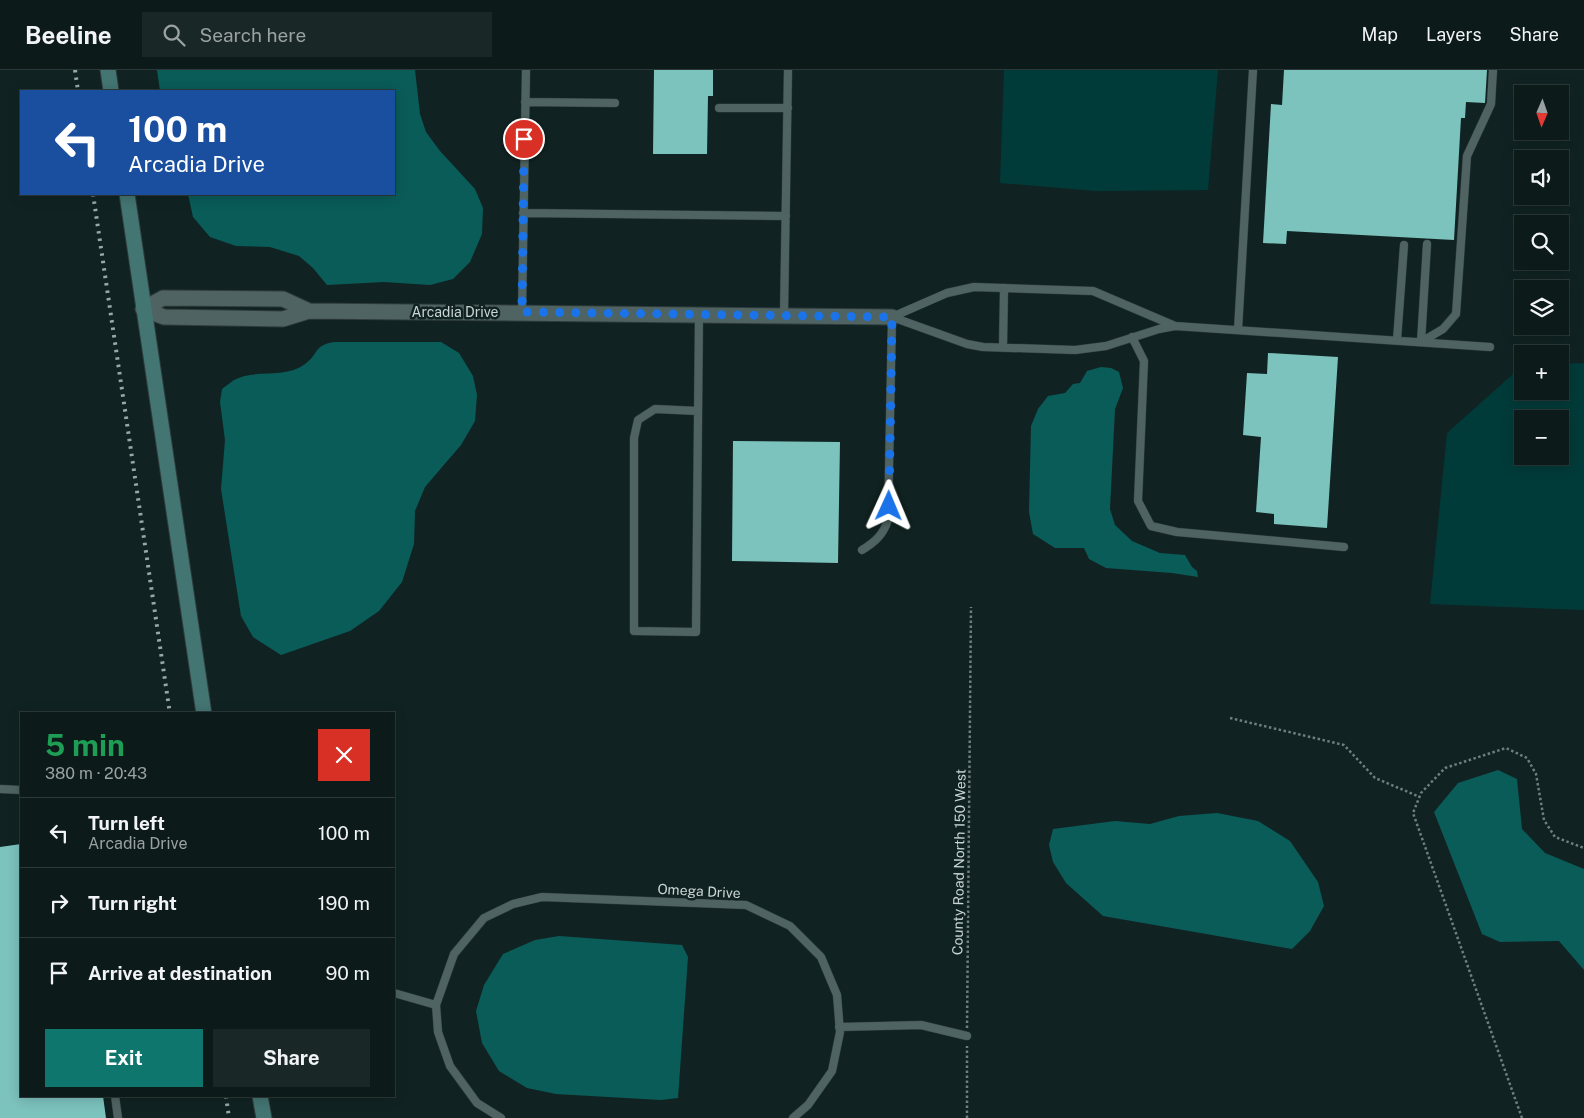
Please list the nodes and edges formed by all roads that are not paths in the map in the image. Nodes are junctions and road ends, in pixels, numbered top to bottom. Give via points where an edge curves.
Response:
1 (108, 70) edge
2 (526, 70) edge
3 (788, 70) edge
4 (1253, 70) edge
5 (1494, 70) edge
6 (111, 90) edge
7 (525, 102) junction
8 (615, 103) dead end
9 (719, 108) dead end
10 (788, 108) junction
11 (126, 195) edge
12 (523, 213) junction
13 (786, 216) junction
14 (1427, 244) dead end
15 (1404, 245) dead end
16 (1004, 288) junction
17 (143, 309) junction
18 (522, 312) junction
19 (699, 314) junction
20 (784, 315) junction
21 (892, 317) junction
22 (1175, 326) junction
23 (1238, 330) junction
24 (1132, 337) junction
25 (1397, 340) junction
26 (1421, 342) junction
27 (1490, 346) dead end
28 (1003, 347) junction
29 (698, 412) junction
30 (1344, 547) dead end
31 (862, 550) dead end
32 (204, 712) edge
33 (0, 789) edge
34 (20, 790) edge
35 (395, 993) edge
36 (436, 1005) junction
37 (839, 1026) junction
38 (967, 1036) road end
39 (115, 1097) edge
40 (260, 1097) edge
41 (118, 1118) edge
42 (264, 1118) edge
43 (501, 1118) edge
44 (793, 1118) edge

1 - 6 main road
2 - 7 lane
3 - 10 lane
4 - 23 lane
5 - 26 lane via 1491,104 1467,156 1456,314 1443,329
7 - 8 lane
7 - 12 lane
9 - 10 lane
10 - 13 lane
11 - 17 main road
12 - 13 lane
12 - 18 lane
13 - 20 lane
14 - 26 lane
15 - 25 lane
16 - 21 lane via 974,286 947,293
16 - 22 lane via 1093,291
16 - 28 lane
17 - 18 street, Arcadia Drive via 162,298 283,299 309,311
17 - 32 main road
18 - 19 street, Arcadia Drive
19 - 20 street, Arcadia Drive
19 - 29 lane
20 - 21 street, Arcadia Drive
21 - 28 lane via 968,344
21 - 31 lane via 888,520 884,532
22 - 23 lane
22 - 24 lane
23 - 25 lane
24 - 28 lane via 1106,346 1075,350
24 - 30 lane via 1144,361 1138,501 1150,526 1177,532
25 - 26 lane
26 - 27 lane
29 - 29 lane via 696,632 634,631 634,438 638,420 656,409
33 - 34 lane
35 - 36 lane
36 - 37 lane, Omega Drive via 454,954 484,918 513,904 542,897 746,905 790,926 820,957 837,995
36 - 43 lane, Omega Drive via 438,1032 450,1066 477,1103
37 - 38 lane via 922,1025
37 - 44 lane, Omega Drive via 832,1071 808,1105
39 - 41 lane
40 - 42 main road

